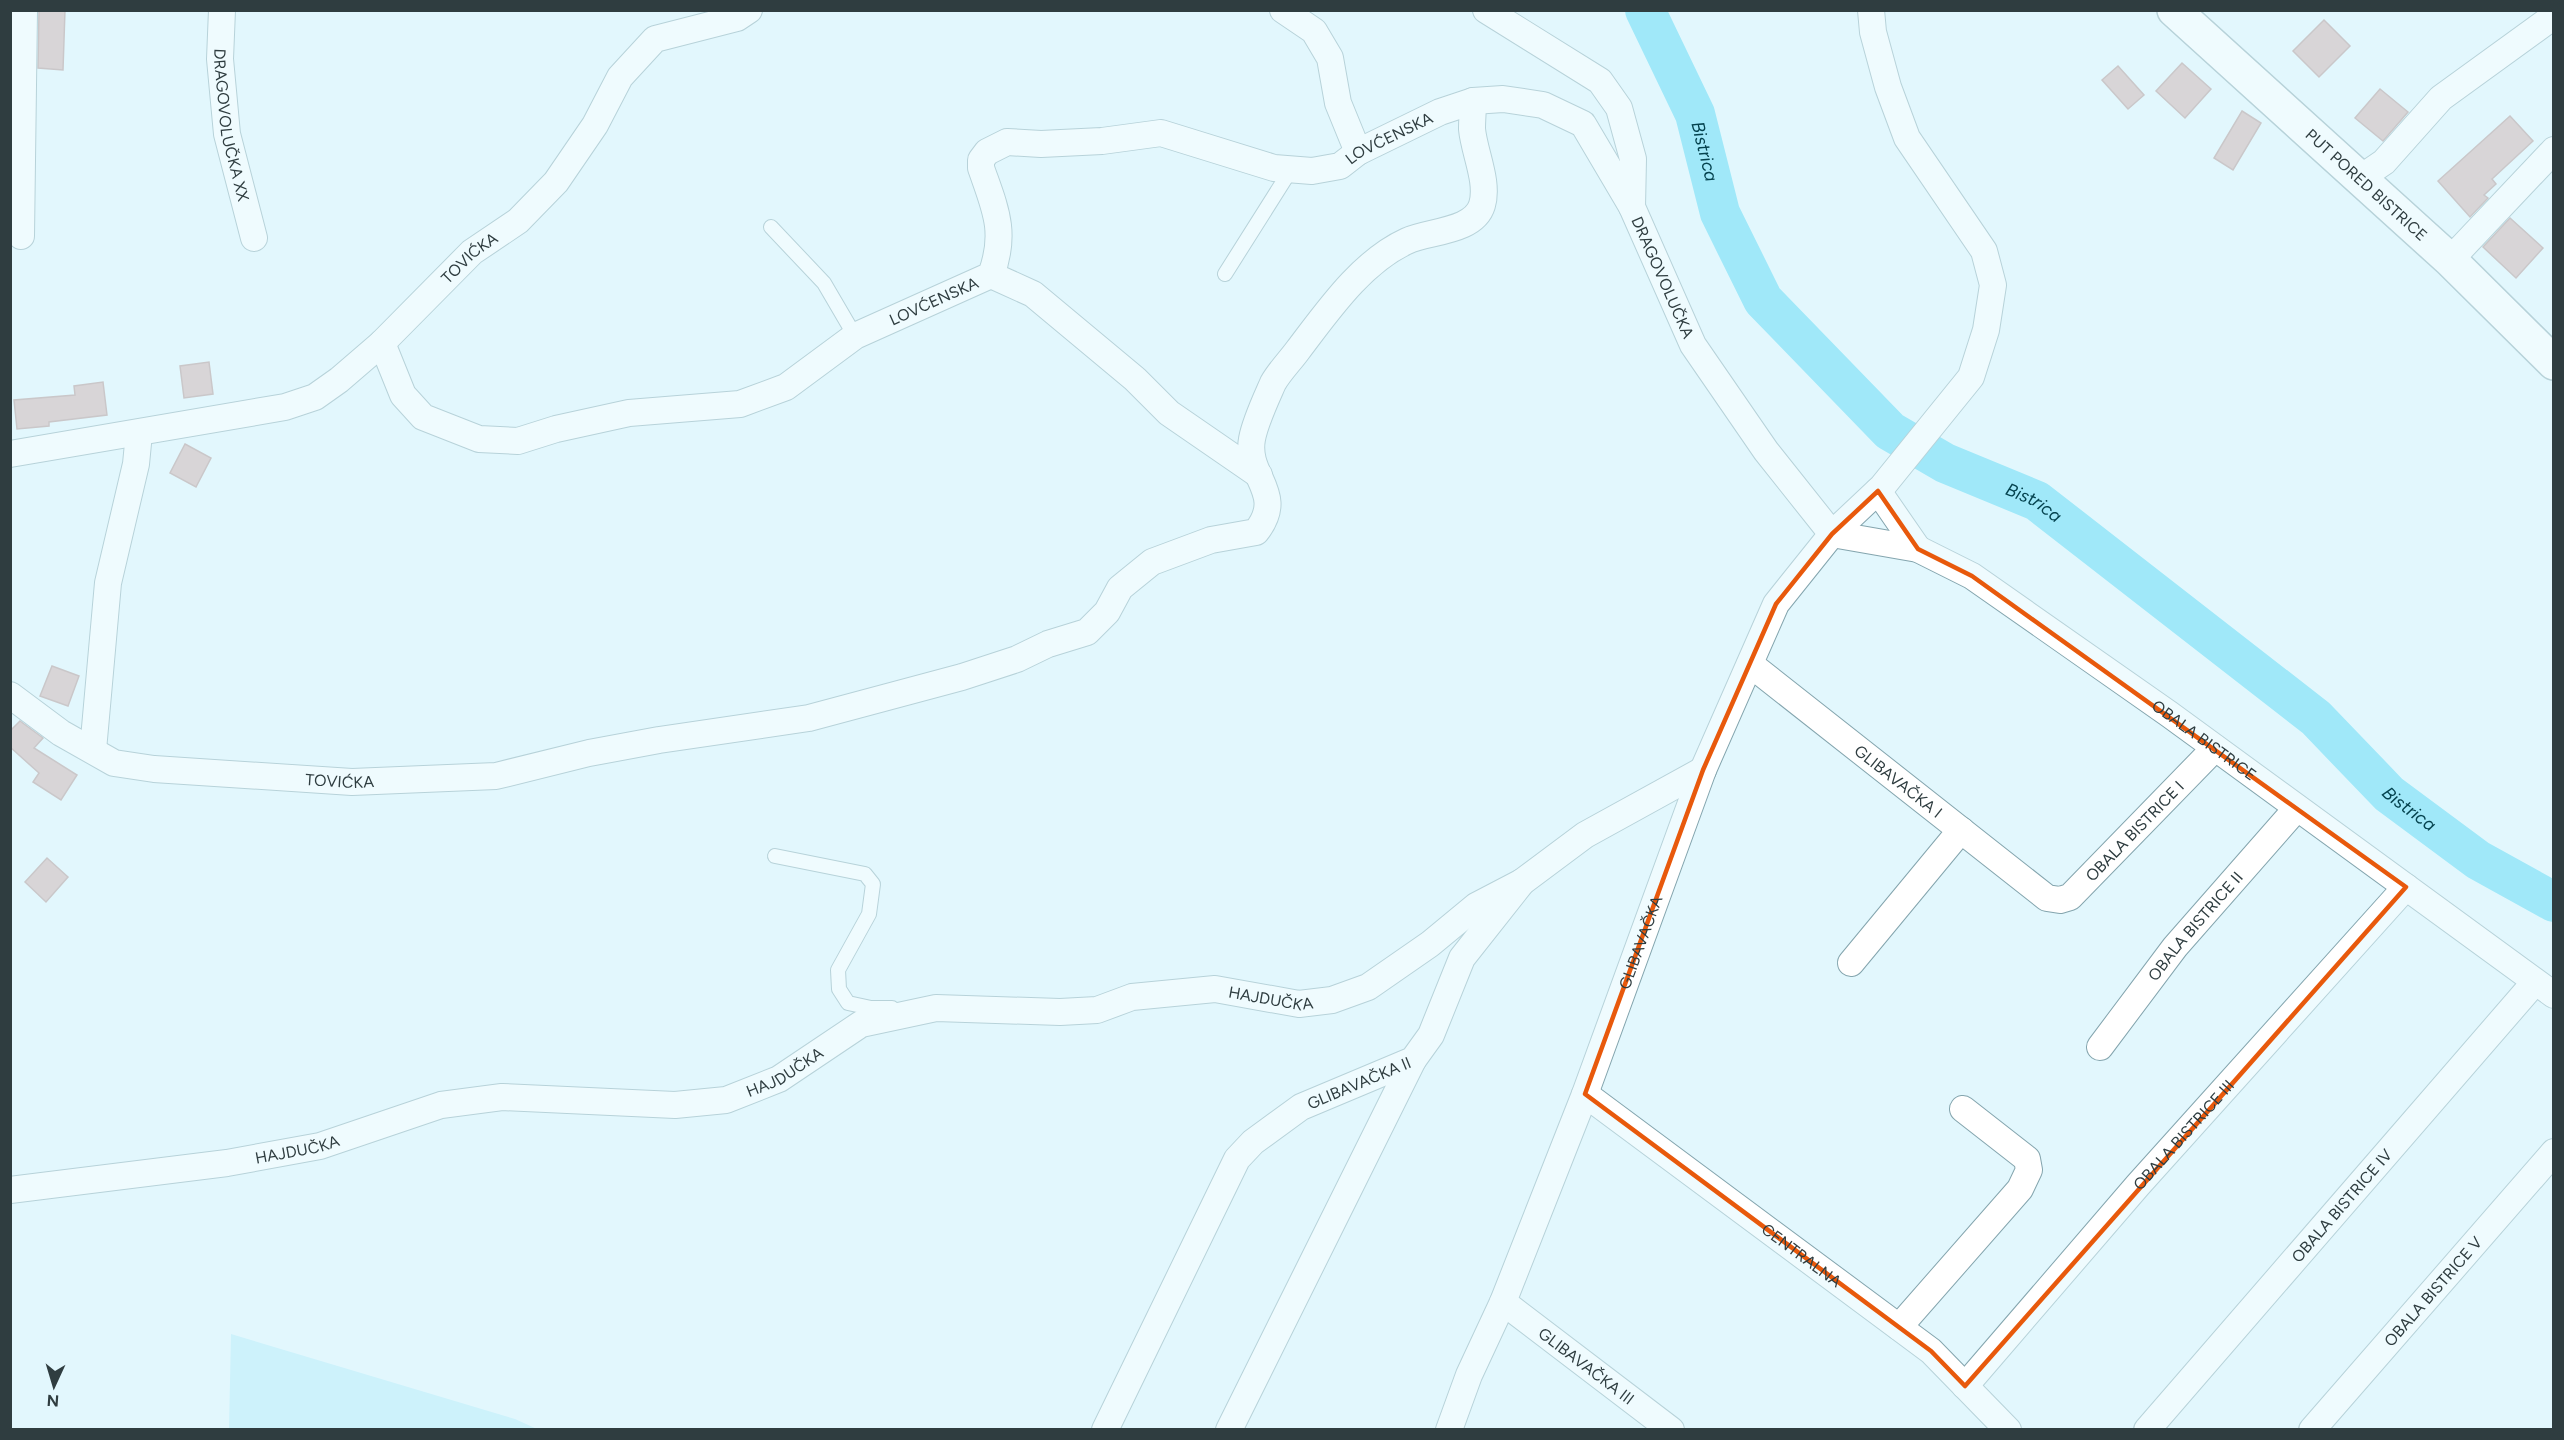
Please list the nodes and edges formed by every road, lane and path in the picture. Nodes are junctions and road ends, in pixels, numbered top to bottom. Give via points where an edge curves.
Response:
1 (24, 10) edge
2 (222, 10) edge
3 (749, 10) edge
4 (1283, 10) edge
5 (1486, 10) edge
6 (1871, 10) edge
7 (2174, 10) edge
8 (2553, 16) edge
9 (17, 65) edge
10 (1473, 101) junction
11 (2553, 150) edge
12 (1358, 153) junction
13 (1290, 171) junction
14 (2359, 179) junction
15 (1632, 207) junction
16 (771, 227) dead end
17 (21, 237) dead end
18 (254, 238) dead end
19 (2450, 260) junction
20 (1225, 274) dead end
21 (991, 275) junction
22 (855, 336) junction
23 (382, 343) junction
24 (2553, 363) edge
25 (139, 433) junction
26 (10, 454) edge
27 (1259, 475) junction
28 (1880, 489) junction
29 (1832, 534) junction
30 (1918, 549) junction
31 (1750, 664) junction
32 (10, 695) edge
33 (2215, 748) junction
34 (93, 750) junction
35 (1703, 770) junction
36 (2297, 808) junction
37 (1961, 830) junction
38 (775, 856) dead end
39 (1522, 882) junction
40 (2406, 887) junction
41 (2047, 898) joint
42 (1851, 963) dead end
43 (2544, 989) edge
44 (936, 1008) junction
45 (2100, 1047) dead end
46 (1413, 1060) junction
47 (1585, 1094) junction
48 (1963, 1108) dead end
49 (2553, 1152) edge
50 (10, 1190) edge
51 (1503, 1302) junction
52 (1899, 1327) junction
53 (1965, 1386) junction
54 (1105, 1430) edge
55 (1229, 1430) edge
56 (1449, 1430) edge
57 (1671, 1430) edge
58 (2008, 1430) edge
59 (2147, 1430) edge
60 (2312, 1430) edge

1 - 9 street
2 - 18 street, DRAGOVOLUČKA XX via 220,59 227,134
3 - 23 street, TOVIĆKA via 737,18 655,39 620,77 595,125 556,182 518,221 472,252
4 - 12 street via 1314,31 1330,58 1338,103
5 - 15 street, DRAGOVOLUČKA via 1600,81 1619,108 1633,159
6 - 28 street, GLIBAVAČKA via 1888,87 1907,138 1984,251 1993,285 1986,330 1971,377
7 - 14 street, PUT PORED BISTRICE
8 - 14 street via 2441,98 2384,162
9 - 17 street
10 - 12 street, LOVĆENSKA via 1440,112
10 - 15 street, LOVĆENSKA via 1503,99 1543,105 1583,124
10 - 27 street via 1472,128 1483,193 1479,213 1455,226 1406,241 1371,266 1328,311 1274,382 1252,439 1253,461
11 - 19 street
12 - 13 street, LOVĆENSKA via 1340,166
13 - 20 lane
13 - 21 street, LOVĆENSKA via 1161,133 1102,141 1007,142 987,152 981,160 1000,230
14 - 19 street, PUT PORED BISTRICE
15 - 29 street, DRAGOVOLUČKA via 1693,345 1766,451
16 - 22 lane via 824,283
19 - 24 street, PUT PORED BISTRICE
21 - 22 street, LOVĆENSKA
21 - 27 street via 1033,294 1169,412
22 - 23 street, LOVĆENSKA via 786,387 741,404 629,413 518,441 479,439 423,417 403,395
23 - 25 street, TOVIĆKA via 315,397
25 - 26 street, TOVIĆKA
25 - 34 street via 136,464 108,583
27 - 34 street, TOVIĆKA via 1267,490 1268,508 1256,532 1211,540 1152,562 1120,588 1107,612 1087,632 962,677 809,718 589,753 496,776 352,782 154,769 114,763
28 - 29 street, GLIBAVAČKA
28 - 30 street
29 - 30 street, OBALA BISTRICE
29 - 31 street, GLIBAVAČKA via 1776,604
30 - 33 street, OBALA BISTRICE via 1972,576
31 - 35 street, GLIBAVAČKA
31 - 37 street, GLIBAVAČKA I
32 - 34 street, TOVIĆKA via 61,733
33 - 36 street, OBALA BISTRICE
33 - 41 street, OBALA BISTRICE I via 2070,897
35 - 39 street, GLIBAVAČKA II via 1585,835
35 - 47 street, GLIBAVAČKA
36 - 40 street, OBALA BISTRICE
36 - 45 street, OBALA BISTRICE II via 2175,947
37 - 41 street, GLIBAVAČKA I
37 - 42 street
38 - 44 lane via 864,874 873,884 869,914 838,970 839,989 848,1003 871,1008
39 - 44 street, HAJDUČKA via 1476,906 1368,987 1332,1000 1299,1004 1215,989 1132,997 1097,1010
39 - 46 street, GLIBAVAČKA II via 1462,958 1431,1035
40 - 43 street, OBALA BISTRICE
40 - 53 street, OBALA BISTRICE III via 2138,1185
43 - 59 street, OBALA BISTRICE IV
44 - 50 street, HAJDUČKA via 861,1024 778,1079 726,1100 675,1105 492,1098 441,1105 320,1146 227,1163
46 - 54 street, GLIBAVAČKA II via 1301,1107 1253,1142 1237,1160
46 - 55 street
47 - 51 street, GLIBAVAČKA
47 - 52 street, CENTRALNA
48 - 52 street via 2027,1159 2029,1170 2020,1189
49 - 60 street, OBALA BISTRICE V
51 - 56 street, GLIBAVAČKA
51 - 57 street, GLIBAVAČKA III
52 - 53 street, CENTRALNA via 1931,1351
53 - 58 street, CENTRALNA

